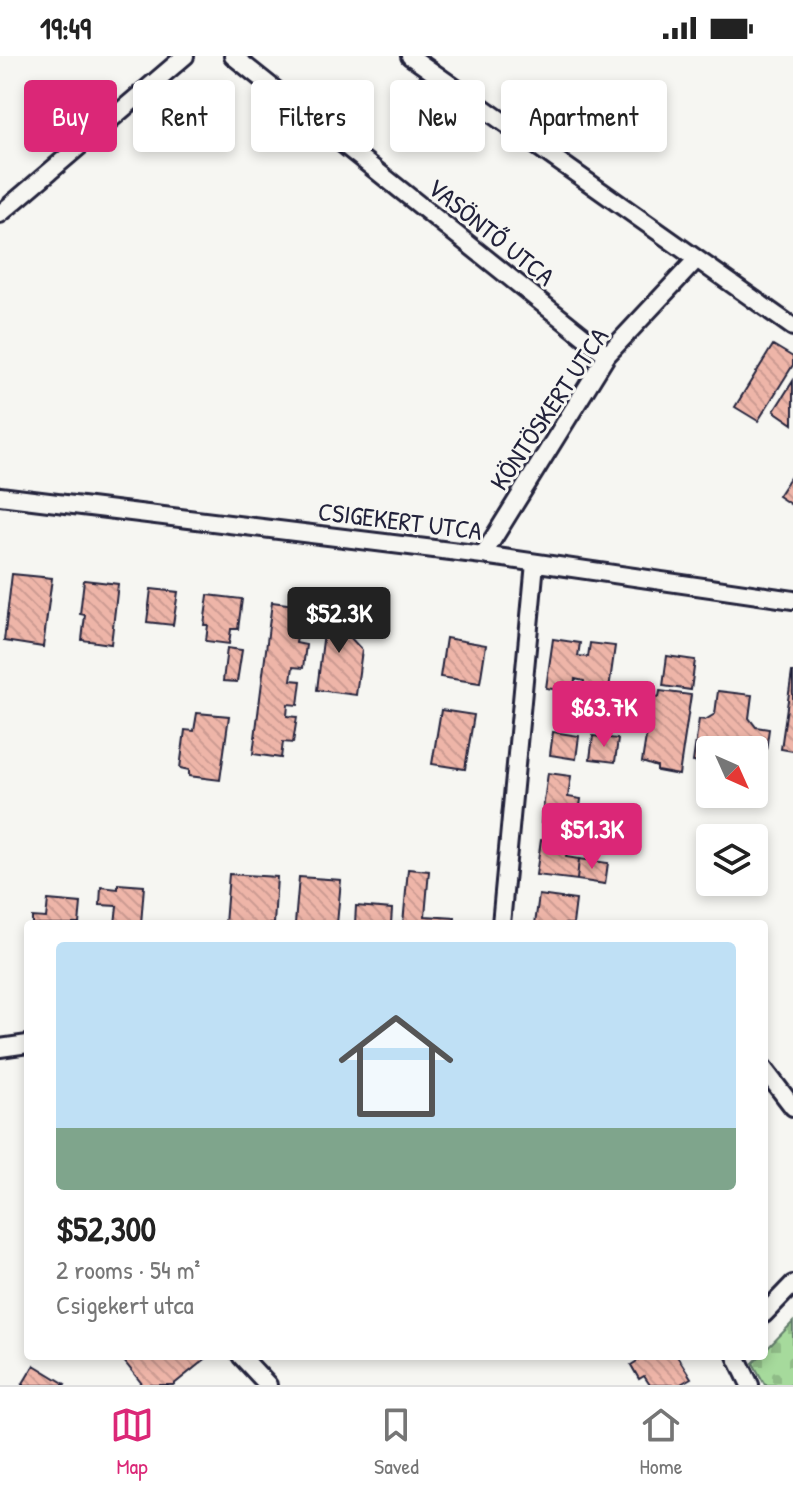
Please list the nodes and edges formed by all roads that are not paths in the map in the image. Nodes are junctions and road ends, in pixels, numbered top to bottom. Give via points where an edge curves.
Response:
1 (185, 56) edge
2 (233, 56) edge
3 (410, 56) edge
4 (0, 214) edge
5 (696, 260) junction
6 (793, 327) edge
7 (607, 355) junction
8 (0, 496) edge
9 (483, 555) junction
10 (535, 563) junction
11 (793, 600) edge
12 (501, 920) edge
13 (24, 1047) edge
14 (0, 1048) edge
15 (768, 1074) edge
16 (793, 1107) edge
17 (793, 1284) edge
18 (768, 1310) edge
19 (245, 1360) edge
20 (738, 1360) edge
21 (268, 1385) edge
22 (750, 1385) edge

1 - 4 street
2 - 7 street, VASÖNTŐ UTCA
3 - 5 street
5 - 6 street
5 - 7 street, KÖNTÖSKERT UTCA
7 - 9 street, KÖNTÖSKERT UTCA
8 - 9 street, CSIGEKERT UTCA
9 - 10 street, CSIGEKERT UTCA
10 - 11 street, CSIGEKERT UTCA
10 - 12 street
13 - 14 street
15 - 16 street
17 - 18 street
19 - 21 street
20 - 22 street

